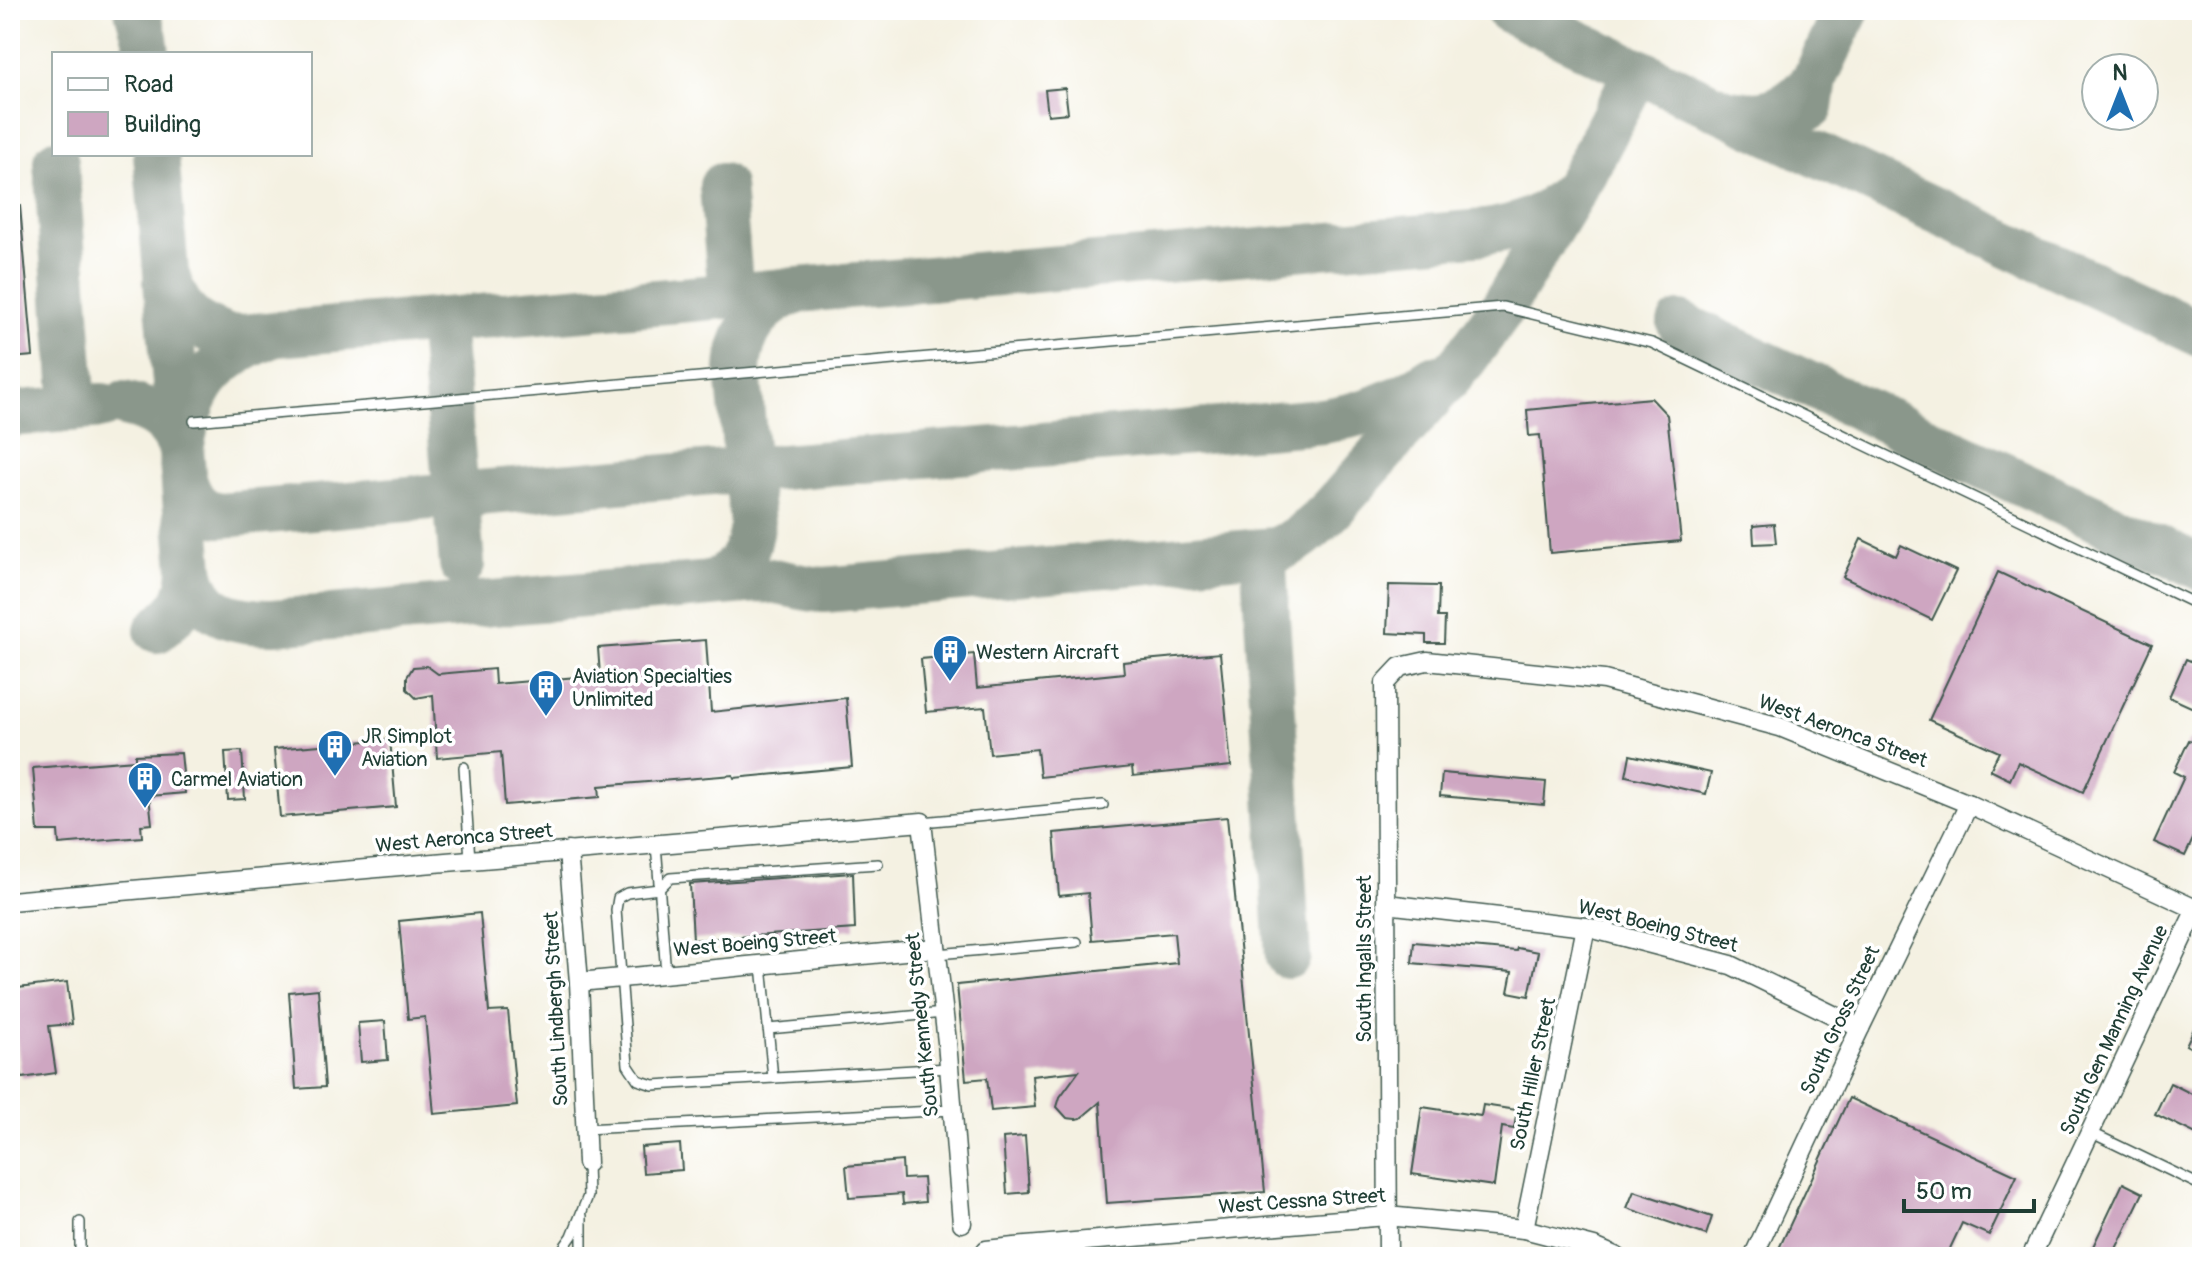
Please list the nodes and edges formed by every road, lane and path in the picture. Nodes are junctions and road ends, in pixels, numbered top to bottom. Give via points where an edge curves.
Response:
1 (194, 421) dead end
2 (2202, 607) edge
3 (1400, 667) joint
4 (464, 767) dead end
5 (1969, 804) junction
6 (1103, 805) dead end
7 (922, 822) junction
8 (656, 844) junction
9 (568, 851) junction
10 (470, 860) junction
11 (878, 864) dead end
12 (659, 889) junction
13 (10, 901) edge
14 (1386, 904) junction
15 (2199, 911) edge
16 (1586, 927) junction
17 (1077, 942) dead end
18 (936, 951) junction
19 (762, 965) junction
20 (666, 974) junction
21 (622, 978) junction
22 (579, 982) junction
23 (944, 1013) junction
24 (1860, 1028) junction
25 (768, 1029) junction
26 (949, 1068) junction
27 (773, 1078) junction
28 (953, 1110) junction
29 (585, 1129) junction
30 (2090, 1132) junction
31 (587, 1163) joint
32 (2202, 1186) edge
33 (582, 1214) junction
34 (1387, 1216) junction
35 (80, 1222) dead end
36 (962, 1223) dead end
37 (1524, 1229) junction
38 (983, 1253) edge
39 (80, 1257) edge
40 (557, 1257) edge
41 (582, 1257) edge
42 (1388, 1257) edge
43 (1617, 1257) edge
44 (1753, 1257) edge
45 (2031, 1257) edge

1 - 2 lane via 1503,307 1652,343
3 - 5 street, West Aeronca Street via 1427,661 1604,680 1780,727
3 - 14 street, South Ingalls Street via 1385,683
4 - 10 lane
5 - 15 street, West Aeronca Street
5 - 24 street, South Gross Street
6 - 7 lane
7 - 8 street, West Aeronca Street
7 - 18 street, South Kennedy Street
8 - 9 street, West Aeronca Street
8 - 12 lane
9 - 10 street, West Aeronca Street
9 - 22 street, South Lindbergh Street
10 - 13 street, West Aeronca Street
11 - 12 lane via 670,878
12 - 20 lane
12 - 21 lane via 618,898
14 - 16 street, West Boeing Street
14 - 34 street, South Ingalls Street
15 - 30 street, South Gen Manning Avenue
16 - 24 street, West Boeing Street via 1731,965
16 - 37 street, South Hiller Street
17 - 18 lane
18 - 19 street, West Boeing Street
18 - 23 street, South Kennedy Street
19 - 20 street, West Boeing Street
19 - 25 lane
20 - 21 street, West Boeing Street
21 - 22 street, West Boeing Street
21 - 27 lane via 628,1065 638,1080 653,1085
22 - 29 street, South Lindbergh Street
23 - 25 lane
23 - 26 street, South Kennedy Street
24 - 44 street, South Gross Street
25 - 27 lane
26 - 27 lane
26 - 28 street, South Kennedy Street
28 - 29 lane
28 - 36 street, South Kennedy Street
29 - 31 street, South Lindbergh Street
30 - 32 lane
30 - 45 street, South Gen Manning Avenue
31 - 33 lane via 588,1196
33 - 40 lane
33 - 41 lane
34 - 37 street, West Cessna Street
34 - 38 street, West Cessna Street
34 - 42 street, South Ingalls Street
35 - 39 lane
37 - 43 street, West Cessna Street

